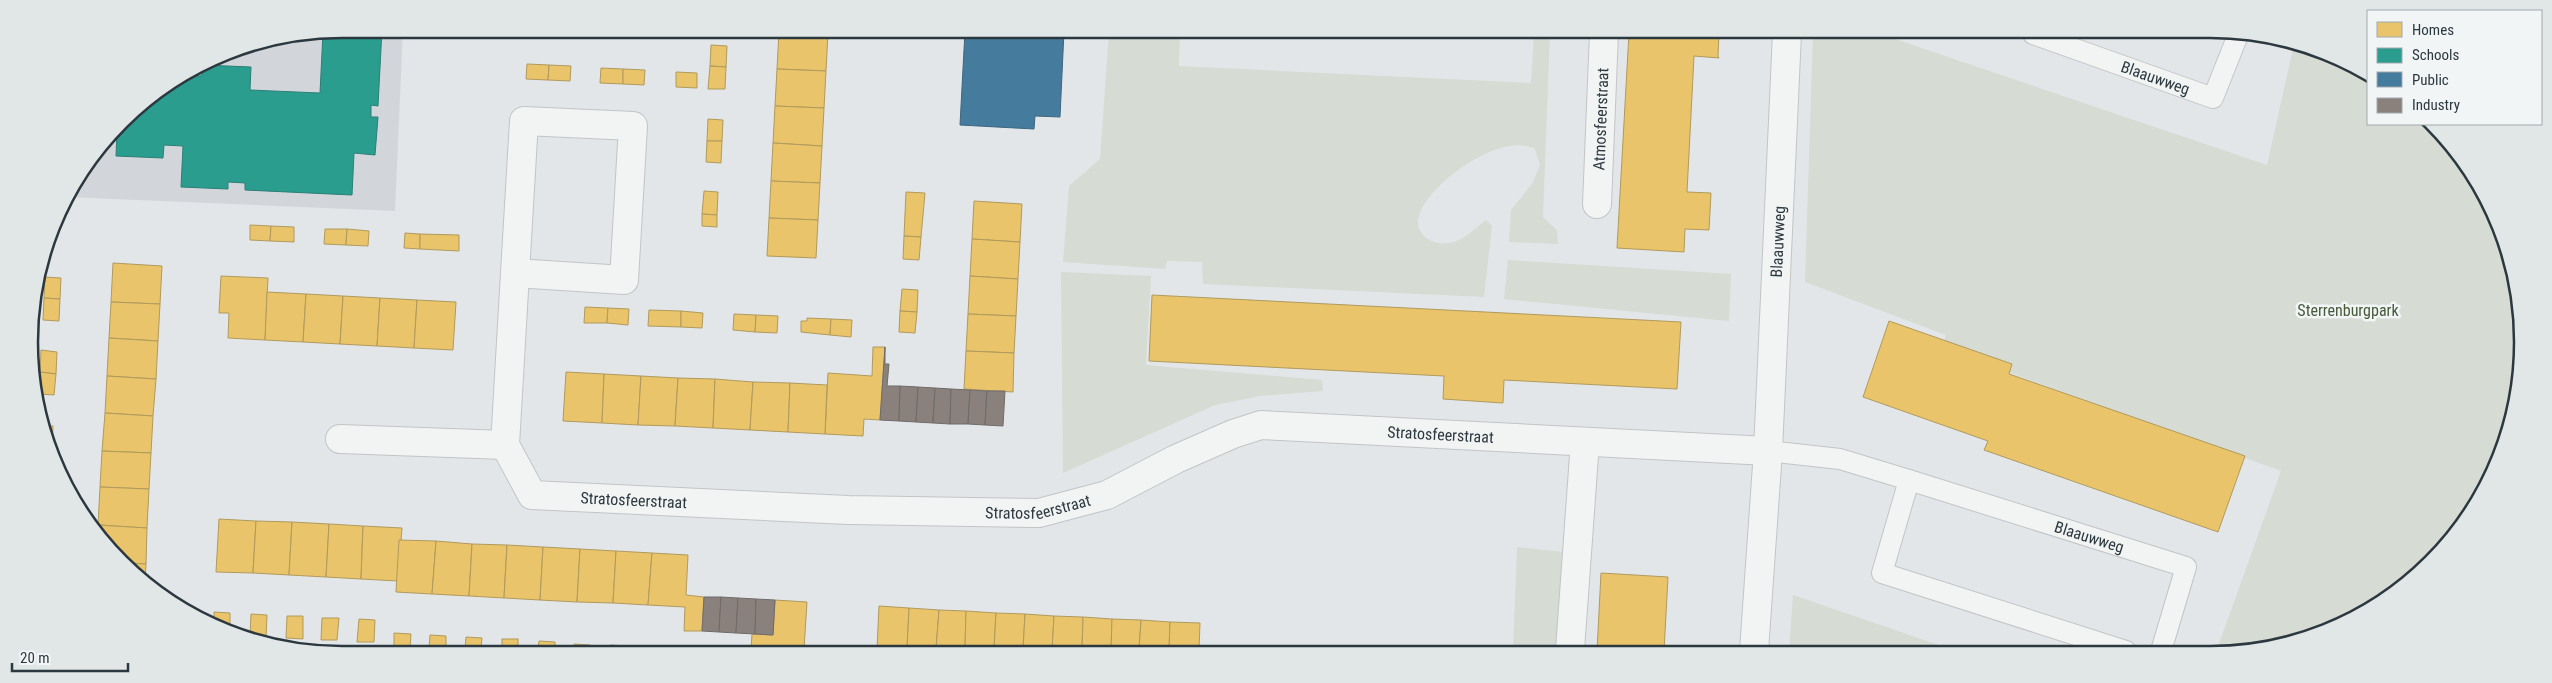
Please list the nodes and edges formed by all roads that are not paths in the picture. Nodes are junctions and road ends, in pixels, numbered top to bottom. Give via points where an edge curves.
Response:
1 (1604, 38) edge
2 (1786, 38) edge
3 (2044, 38) edge
4 (2237, 39) edge
5 (1597, 204) dead end
6 (515, 272) junction
7 (340, 440) dead end
8 (1585, 442) junction
9 (505, 445) junction
10 (1768, 451) junction
11 (1909, 480) junction
12 (1570, 646) edge
13 (1754, 646) edge
14 (2110, 646) edge
15 (2163, 646) edge

1 - 5 street, Atmosfeerstraat
2 - 10 street, Blaauwweg
3 - 4 lane, Blaauwweg via 2213,98
6 - 6 street via 624,280 634,126 524,121
6 - 9 street
7 - 9 street
8 - 9 street, Stratosfeerstraat via 1261,425 1176,459 1107,495 1039,513 848,510 532,495
8 - 10 street, Stratosfeerstraat
8 - 12 street
10 - 11 lane, Blaauwweg via 1840,459
10 - 13 street, Blaauwweg
11 - 14 lane via 1882,573
11 - 15 lane, Blaauwweg via 2186,567

